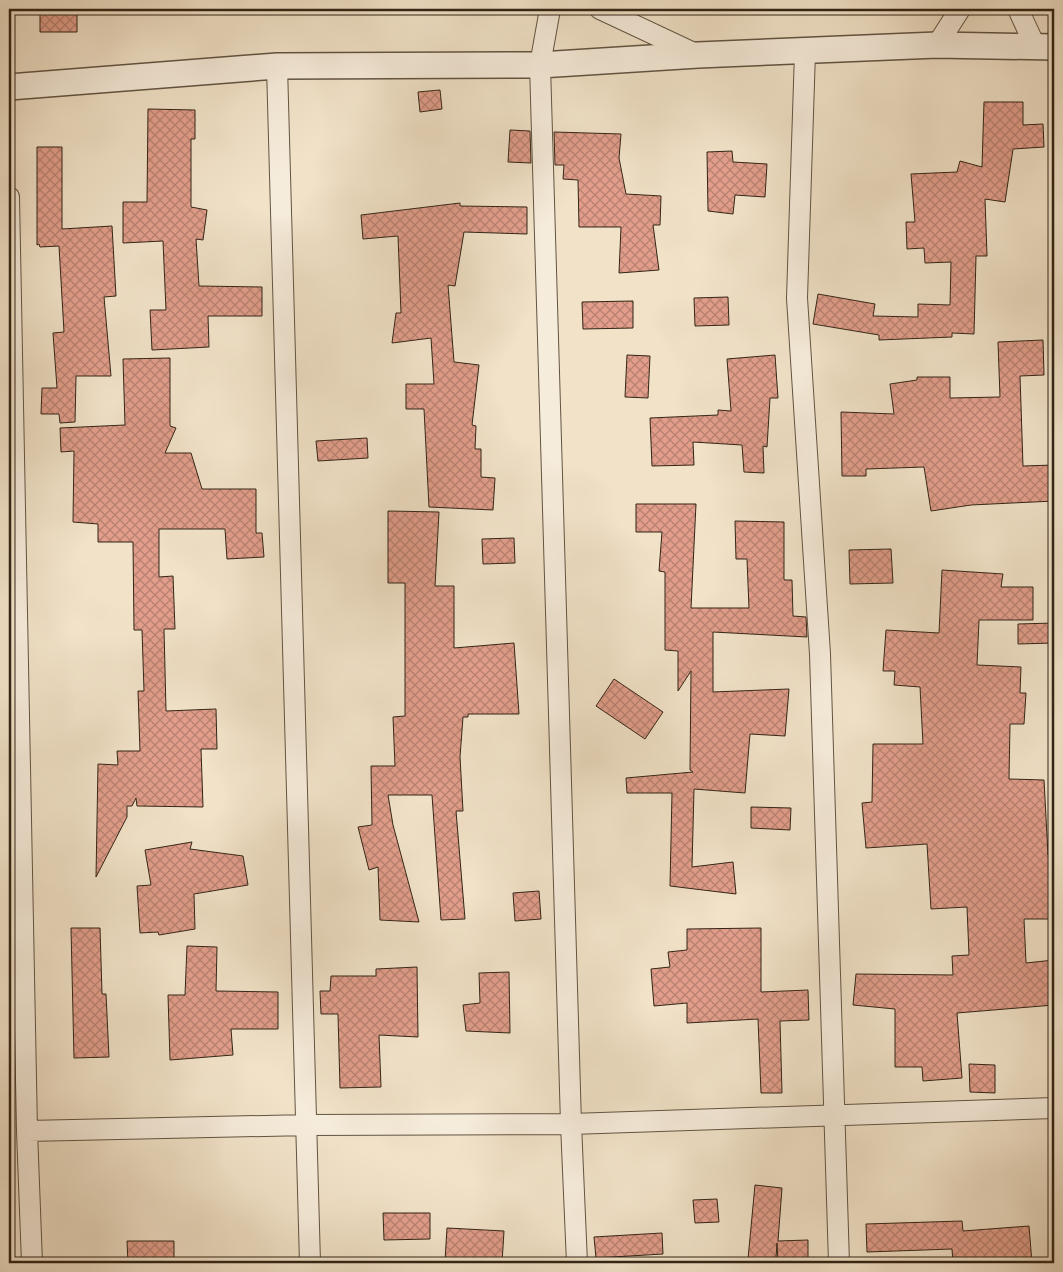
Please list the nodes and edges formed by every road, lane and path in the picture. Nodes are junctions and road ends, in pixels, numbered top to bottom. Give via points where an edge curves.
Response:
1 (550, 9) edge
2 (600, 9) edge
3 (960, 9) edge
4 (1018, 9) edge
5 (936, 45) junction
6 (1045, 48) edge
7 (805, 52) junction
8 (698, 55) junction
9 (540, 65) junction
10 (277, 66) junction
11 (9, 87) edge
12 (9, 197) edge
13 (1054, 1108) edge
14 (834, 1115) junction
15 (571, 1124) junction
16 (306, 1125) junction
17 (27, 1131) junction
18 (32, 1263) edge
19 (310, 1263) edge
20 (577, 1263) edge
21 (839, 1263) edge

1 - 9 street
2 - 8 street
3 - 5 street
4 - 6 street
5 - 6 street
5 - 7 street
7 - 8 street
7 - 14 street via 797,298 820,654
8 - 9 street
9 - 10 street
9 - 15 street
10 - 11 street
10 - 16 street
12 - 17 street
13 - 14 street
14 - 15 street
14 - 21 street
15 - 16 street
15 - 20 street
16 - 17 street
16 - 19 street
17 - 18 street

